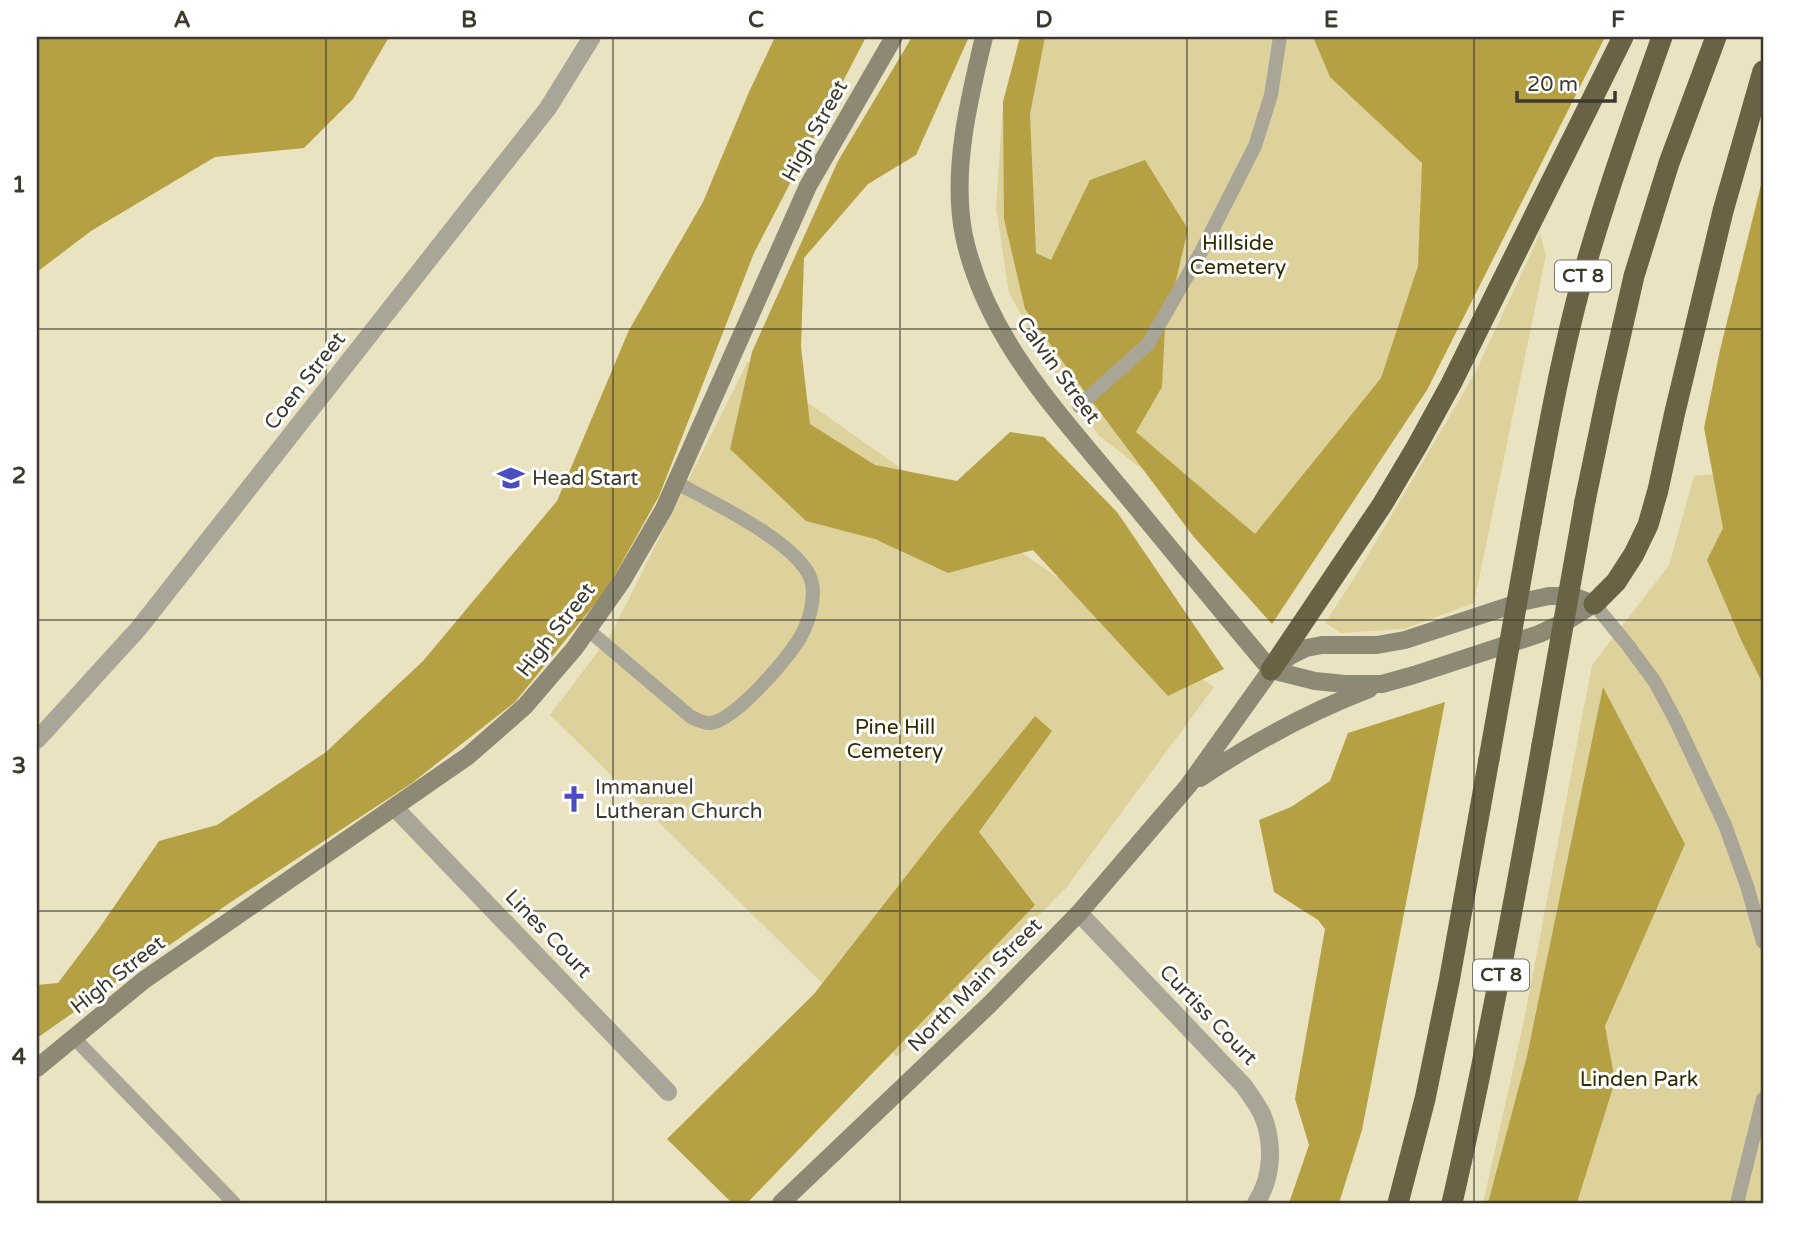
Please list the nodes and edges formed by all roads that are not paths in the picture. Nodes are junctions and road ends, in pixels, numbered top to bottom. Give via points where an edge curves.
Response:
1 (592, 37) edge
2 (894, 37) edge
3 (984, 37) edge
4 (1280, 37) edge
5 (1623, 37) edge
6 (1662, 37) edge
7 (1716, 37) edge
8 (1763, 71) edge
9 (1079, 406) dead end
10 (675, 482) junction
11 (1594, 604) junction
12 (587, 629) junction
13 (1271, 670) junction
14 (1382, 684) junction
15 (37, 740) edge
16 (1188, 786) junction
17 (394, 807) junction
18 (1079, 913) junction
19 (1763, 942) edge
20 (74, 1038) junction
21 (37, 1068) edge
22 (668, 1092) dead end
23 (1763, 1099) edge
24 (234, 1203) edge
25 (781, 1203) edge
26 (1256, 1203) edge
27 (1398, 1203) edge
28 (1451, 1203) edge
29 (1737, 1203) edge

1 - 15 street, Coen Street via 548,108 139,628
2 - 10 street, High Street via 808,187
3 - 13 street, Calvin Street via 967,107 960,195 964,235 999,329 1033,381
4 - 9 lane via 1271,95 1255,146 1201,252 1148,344
5 - 13 highway via 1417,446
6 - 27 highway, CT 8, bridge via 1587,260 1558,380 1433,1060
7 - 28 highway, CT 8, bridge via 1669,163 1634,276 1585,501 1499,984
8 - 11 highway via 1723,211 1648,525 1616,582
10 - 12 street, High Street via 622,581
10 - 12 lane via 742,519 800,561 811,578 813,596 803,634 766,680 730,714 709,723 691,717
11 - 13 street via 1572,596 1549,596 1405,640 1306,648
11 - 14 street via 1539,634
11 - 19 lane via 1654,682 1676,721 1725,825
12 - 17 street, High Street via 525,706 468,756
13 - 14 street via 1315,681
13 - 16 street, North Main Street
14 - 16 street, North Main Street via 1279,729
16 - 18 street, North Main Street
17 - 20 street, High Street via 144,980
17 - 22 street, Lines Court
18 - 25 street, North Main Street
18 - 26 street, Curtiss Court via 1244,1086 1261,1112 1270,1139 1269,1166
20 - 21 street, High Street
20 - 24 lane
23 - 29 lane

